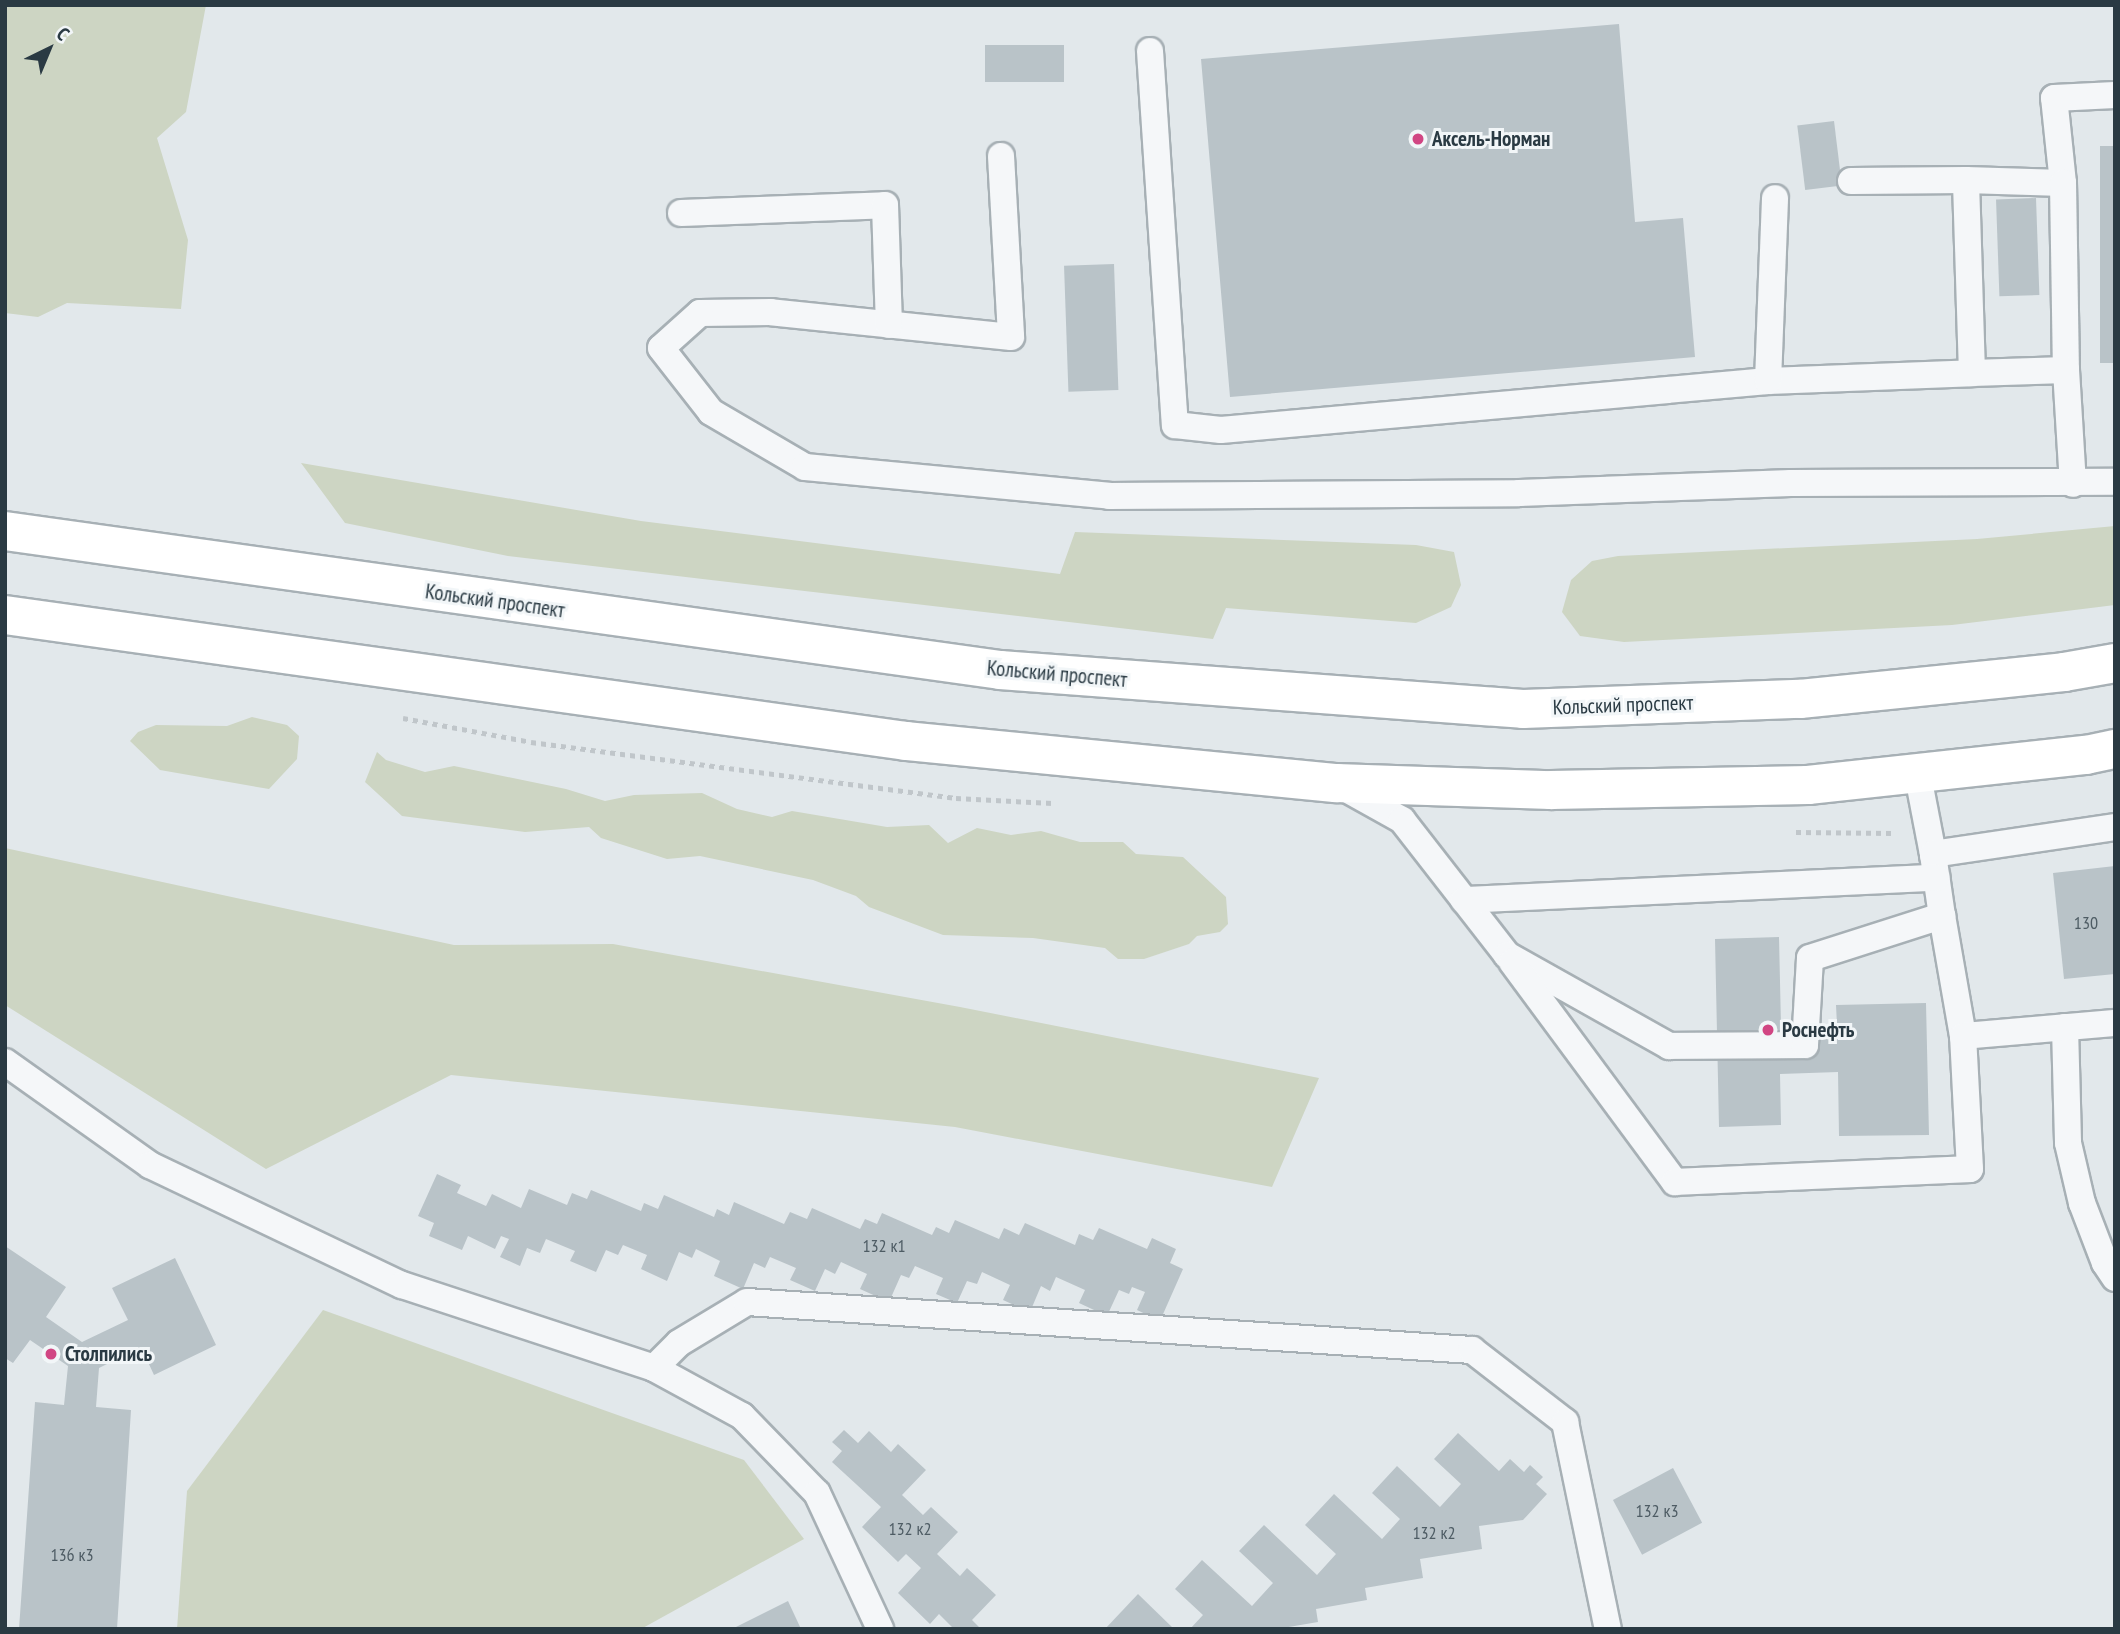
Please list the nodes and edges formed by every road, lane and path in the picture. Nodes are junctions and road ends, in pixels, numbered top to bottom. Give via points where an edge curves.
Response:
1 (1150, 51) dead end
2 (2115, 95) edge
3 (1001, 156) dead end
4 (1966, 180) junction
5 (1851, 181) dead end
6 (2063, 183) junction
7 (1775, 198) dead end
8 (681, 213) dead end
9 (889, 325) junction
10 (2066, 370) junction
11 (1972, 373) junction
12 (1768, 381) junction
13 (2115, 482) edge
14 (2073, 484) junction
15 (5, 531) edge
16 (5, 615) edge
17 (2115, 663) edge
18 (2115, 749) edge
19 (1917, 771) junction
20 (1336, 783) junction
21 (2115, 827) edge
22 (1935, 866) junction
23 (1464, 900) junction
24 (1942, 916) junction
25 (1507, 955) junction
26 (2115, 1023) edge
27 (2065, 1027) junction
28 (1963, 1036) junction
29 (5, 1062) edge
30 (2115, 1278) edge
31 (654, 1368) junction
32 (880, 1629) edge
33 (1608, 1629) edge

1 - 12 lane via 1175,425 1221,430
2 - 6 lane via 2054,98
3 - 9 lane via 1011,337
4 - 5 lane
4 - 6 lane
4 - 11 lane
6 - 10 lane
7 - 12 lane
8 - 9 lane via 885,205
9 - 14 lane via 771,312 700,313 661,348 711,412 805,467 998,486 1122,496 1519,493 1791,483
10 - 11 lane
10 - 14 lane
11 - 12 lane
13 - 14 lane
15 - 17 main road, Кольский проспект via 1000,670 1523,709 1800,699
16 - 20 main road via 906,741
18 - 19 main road
19 - 20 main road via 1808,785 1551,790
19 - 22 lane
20 - 23 lane via 1402,820
21 - 22 lane
22 - 23 lane
22 - 24 lane
23 - 25 lane
24 - 25 lane via 1810,958 1805,1045 1669,1046
24 - 28 lane
25 - 28 lane via 1675,1182 1970,1169
26 - 27 lane
27 - 28 lane
27 - 30 lane via 2068,1143 2082,1203
29 - 31 lane via 150,1165 364,1267 402,1284
31 - 32 lane via 742,1416 817,1493
31 - 33 lane via 679,1343 747,1302 1472,1350 1565,1422

